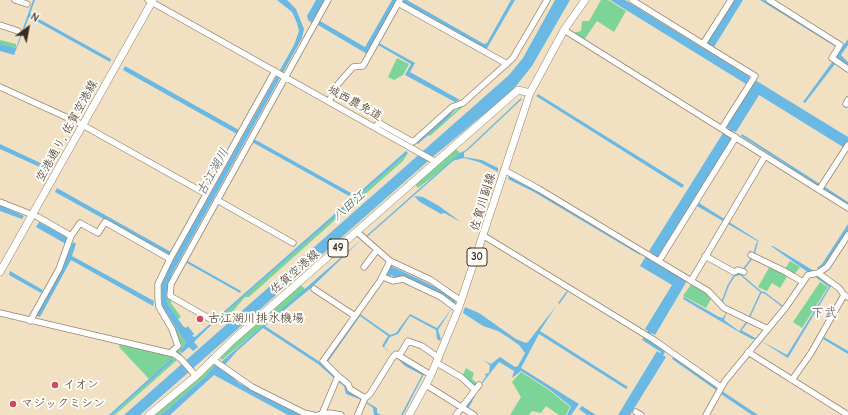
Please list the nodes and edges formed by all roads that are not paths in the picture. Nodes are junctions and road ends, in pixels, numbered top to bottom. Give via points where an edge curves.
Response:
1 (15, 0) edge
2 (328, 0) edge
3 (547, 0) edge
4 (585, 0) edge
5 (632, 0) edge
6 (731, 0) edge
7 (769, 0) edge
8 (151, 1) edge
9 (399, 1) edge
10 (27, 4) dead end
11 (0, 25) edge
12 (564, 30) junction
13 (18, 31) dead end
14 (703, 44) junction
15 (507, 64) junction
16 (848, 69) edge
17 (275, 71) junction
18 (286, 77) junction
19 (0, 87) edge
20 (530, 93) junction
21 (329, 101) junction
22 (83, 125) junction
23 (375, 127) junction
24 (724, 130) junction
25 (734, 136) junction
26 (848, 146) edge
27 (765, 156) junction
28 (436, 162) junction
29 (504, 170) junction
30 (819, 190) junction
31 (206, 194) junction
32 (217, 200) junction
33 (0, 202) edge
34 (848, 208) edge
35 (33, 216) junction
36 (358, 232) junction
37 (848, 235) edge
38 (71, 236) junction
39 (484, 236) junction
40 (293, 242) dead end
41 (377, 250) junction
42 (751, 255) dead end
43 (705, 256) junction
44 (170, 259) junction
45 (657, 260) junction
46 (390, 261) junction
47 (2, 264) edge
48 (364, 267) dead end
49 (0, 272) edge
50 (744, 272) dead end
51 (818, 274) junction
52 (383, 277) junction
53 (691, 281) junction
54 (803, 282) junction
55 (314, 288) dead end
56 (846, 296) edge
57 (461, 301) junction
58 (458, 310) junction
59 (0, 313) edge
60 (355, 316) junction
61 (30, 320) junction
62 (212, 320) dead end
63 (768, 329) junction
64 (748, 352) junction
65 (170, 353) junction
66 (399, 356) junction
67 (438, 360) junction
68 (215, 361) junction
69 (195, 374) junction
70 (431, 375) junction
71 (338, 376) junction
72 (792, 380) junction
73 (426, 385) junction
74 (479, 385) dead end
75 (721, 387) junction
76 (474, 390) junction
77 (365, 398) junction
78 (462, 408) junction
79 (149, 415) edge
80 (313, 415) edge
81 (320, 415) edge
82 (341, 415) edge
83 (359, 415) edge
84 (409, 415) edge
85 (456, 415) edge
86 (474, 415) edge
87 (706, 415) edge
88 (848, 415) edge

1 - 10 street
2 - 18 street
3 - 15 street
4 - 12 main road, 佐賀川副線 / 30
5 - 14 street
6 - 14 street
7 - 16 street via 840,45 832,58
8 - 17 street
8 - 22 main road, 空港通り, 佐賀空港線
9 - 15 street
9 - 21 street via 363,66 353,67 338,84
11 - 13 street
12 - 20 main road, 佐賀川副線 / 30
12 - 24 street
14 - 24 street via 755,76
15 - 23 street via 463,103 452,107 413,142 379,123
17 - 18 street, 城西農免道
17 - 31 street
18 - 21 street, 城西農免道
18 - 32 street
19 - 22 street
20 - 28 main road, 佐賀空港線 / 49 via 518,90
20 - 29 main road, 佐賀川副線 / 30
21 - 23 street, 城西農免道
22 - 31 street
22 - 35 main road, 空港通り, 佐賀空港線
23 - 28 street, 城西農免道
24 - 25 street
25 - 27 street
25 - 45 street
26 - 30 street
27 - 30 street
27 - 43 street
28 - 36 main road, 佐賀空港線 / 49
29 - 39 main road, 佐賀川副線 / 30
29 - 45 street
30 - 34 street
31 - 44 street
32 - 40 street
32 - 62 street via 180,265 170,290 170,296
33 - 35 street
35 - 38 street
35 - 47 main road, 空港通り, 佐賀空港線
36 - 41 street
36 - 68 main road, 佐賀空港線 / 49
37 - 51 street via 826,268
38 - 44 street via 80,223 98,233 105,222
38 - 61 street via 59,269
39 - 57 main road, 佐賀川副線 / 30
39 - 75 street via 647,335
41 - 46 street
41 - 48 street
42 - 54 street
43 - 50 street via 734,272
43 - 53 street
44 - 65 street via 158,284 159,308 172,329 178,346
45 - 53 street
46 - 52 street
46 - 57 street via 431,280
47 - 49 main road, 空港通り, 佐賀空港線
51 - 54 street via 808,275
51 - 56 street
52 - 58 street via 393,281 403,279 441,297
52 - 60 street
53 - 63 street via 708,291 724,308
54 - 63 street
55 - 60 street
56 - 72 street
57 - 58 main road, 佐賀川副線 / 30
58 - 67 main road, 佐賀川副線 / 30
59 - 61 street
60 - 71 street via 323,361
61 - 65 street
63 - 64 street
64 - 72 street
64 - 75 street
65 - 69 street via 182,360
66 - 67 street via 408,341 422,346
66 - 70 street
66 - 77 street via 396,354 393,357
67 - 70 main road, 佐賀川副線 / 30
67 - 76 street
68 - 69 main road, 佐賀空港線 / 49
68 - 80 street via 252,387 304,414
69 - 79 main road, 佐賀空港線 / 49
70 - 73 main road, 佐賀川副線 / 30
71 - 77 street via 350,389
71 - 81 street
72 - 88 street
73 - 78 street
73 - 84 main road, 佐賀川副線 / 30
74 - 76 street
75 - 87 street
76 - 78 street
77 - 83 street
78 - 85 street
78 - 86 street
81 - 82 street

